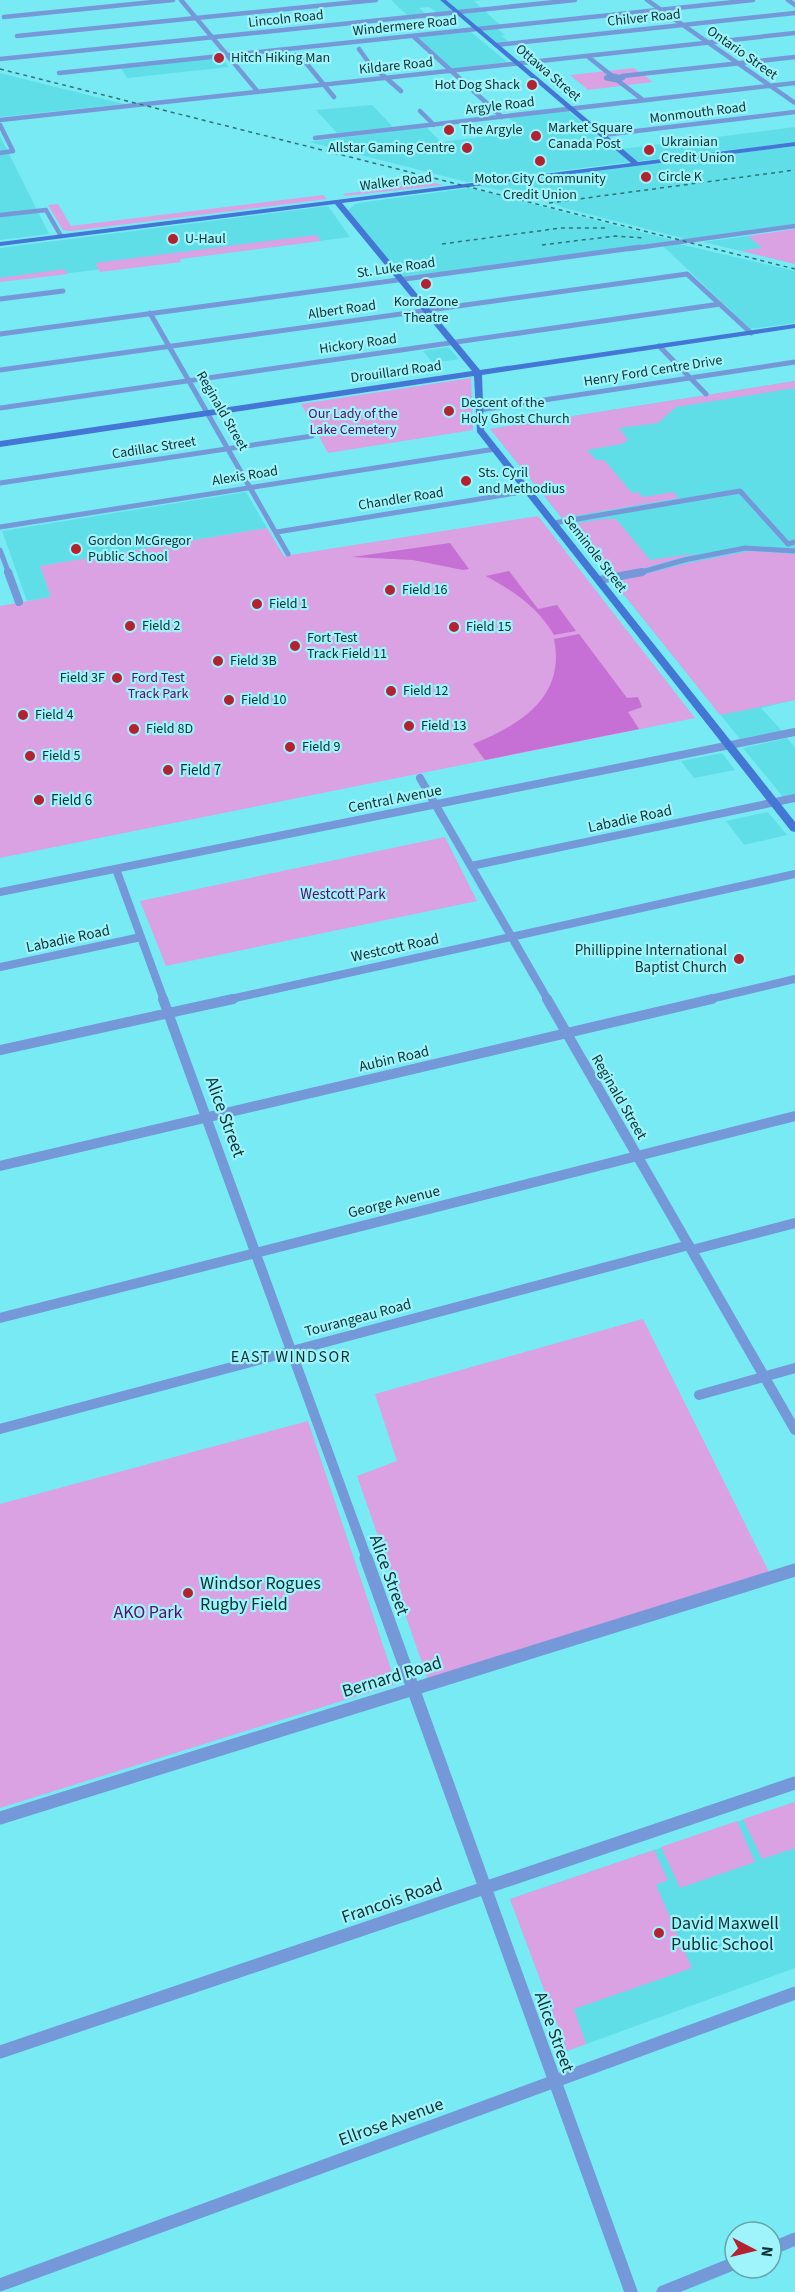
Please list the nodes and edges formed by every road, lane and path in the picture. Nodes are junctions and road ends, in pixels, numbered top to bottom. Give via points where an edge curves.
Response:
1 (166, 0) edge
2 (173, 0) edge
3 (181, 0) edge
4 (299, 0) edge
5 (375, 0) edge
6 (443, 0) edge
7 (575, 0) edge
8 (647, 0) edge
9 (753, 0) edge
10 (788, 0) edge
11 (795, 5) edge
12 (306, 7) junction
13 (661, 10) junction
14 (457, 12) junction
15 (795, 13) edge
16 (4, 16) dead end
17 (196, 18) junction
18 (682, 24) junction
19 (477, 29) junction
20 (795, 33) edge
21 (17, 36) dead end
22 (413, 36) junction
23 (212, 37) junction
24 (351, 42) junction
25 (708, 43) junction
26 (496, 45) junction
27 (289, 49) junction
28 (227, 55) junction
29 (587, 56) junction
30 (795, 57) edge
31 (0, 59) edge
32 (518, 63) junction
33 (739, 64) junction
34 (451, 71) junction
35 (59, 73) dead end
36 (386, 78) junction
37 (620, 78) junction
38 (795, 83) edge
39 (323, 85) junction
40 (770, 86) junction
41 (401, 91) dead end
42 (258, 92) junction
43 (334, 97) dead end
44 (643, 100) junction
45 (795, 103) edge
46 (571, 109) junction
47 (420, 111) dead end
48 (795, 112) edge
49 (502, 117) junction
50 (0, 120) edge
51 (434, 124) junction
52 (0, 125) edge
53 (603, 135) junction
54 (315, 138) dead end
55 (795, 144) edge
56 (0, 153) edge
57 (624, 154) junction
58 (637, 164) junction
59 (611, 168) junction
60 (373, 197) junction
61 (337, 202) junction
62 (348, 214) junction
63 (0, 215) edge
64 (795, 226) edge
65 (61, 236) junction
66 (0, 244) edge
67 (402, 279) junction
68 (63, 291) dead end
69 (0, 299) edge
70 (720, 304) junction
71 (427, 311) junction
72 (150, 313) junction
73 (795, 326) edge
74 (750, 333) junction
75 (0, 334) edge
76 (454, 343) junction
77 (659, 346) junction
78 (169, 347) junction
79 (795, 362) edge
80 (0, 370) edge
81 (478, 373) junction
82 (690, 378) junction
83 (189, 381) junction
84 (706, 394) dead end
85 (0, 408) edge
86 (479, 410) junction
87 (207, 413) junction
88 (312, 436) dead end
89 (0, 444) edge
90 (229, 448) junction
91 (495, 449) junction
92 (0, 483) edge
93 (252, 488) junction
94 (528, 491) junction
95 (554, 523) junction
96 (0, 527) edge
97 (277, 532) junction
98 (795, 542) edge
99 (0, 550) edge
100 (795, 551) edge
101 (288, 554) dead end
102 (9, 575) junction
103 (0, 577) edge
104 (599, 580) junction
105 (19, 602) dead end
106 (795, 732) edge
107 (729, 746) junction
108 (420, 778) dead end
109 (795, 798) edge
110 (774, 802) junction
111 (436, 805) junction
112 (795, 829) edge
113 (471, 866) junction
114 (116, 869) junction
115 (795, 873) edge
116 (0, 892) edge
117 (511, 936) junction
118 (141, 937) junction
119 (0, 967) edge
120 (795, 979) edge
121 (170, 1012) junction
122 (566, 1032) junction
123 (0, 1050) edge
124 (795, 1116) edge
125 (208, 1117) junction
126 (638, 1156) junction
127 (0, 1166) edge
128 (795, 1223) edge
129 (690, 1248) junction
130 (256, 1253) junction
131 (0, 1318) edge
132 (290, 1351) junction
133 (795, 1368) edge
134 (764, 1376) junction
135 (699, 1395) dead end
136 (0, 1428) edge
137 (795, 1430) edge
138 (795, 1570) edge
139 (413, 1690) junction
140 (795, 1783) edge
141 (0, 1818) edge
142 (484, 1888) junction
143 (795, 1993) edge
144 (0, 2052) edge
145 (554, 2081) junction
146 (723, 2268) edge
147 (0, 2285) edge
148 (631, 2292) edge
149 (663, 2292) edge

1 - 2 street
1 - 16 street
3 - 17 street
4 - 12 street
5 - 12 street
6 - 14 street, Ottawa Street
7 - 14 street, Lincoln Road
8 - 13 street, Ontario Street
9 - 13 street, Windermere Road
10 - 11 street
12 - 17 street
13 - 18 street, Ontario Street
13 - 19 street, Windermere Road
14 - 19 street, Ottawa Street
14 - 23 street, Lincoln Road
15 - 18 street, Chilver Road
17 - 21 street
17 - 23 street
18 - 25 street, Ontario Street
18 - 26 street, Chilver Road
19 - 22 street, Windermere Road
19 - 26 street, Ottawa Street
20 - 25 street, Kildare Road
22 - 24 street, Windermere Road
22 - 34 street
23 - 28 street
23 - 31 street, Lincoln Road
24 - 27 street, Windermere Road
24 - 36 street
25 - 29 street, Kildare Road
25 - 33 street, Ontario Street
26 - 32 street, Ottawa Street
27 - 28 street, Windermere Road
27 - 39 street via 309,75
28 - 35 street, Windermere Road
28 - 42 street
29 - 32 street, Kildare Road
29 - 37 street via 611,75 606,77
30 - 33 street
32 - 34 street, Kildare Road
32 - 46 street, Ottawa Street
33 - 37 street
33 - 40 street, Ontario Street
34 - 36 street, Kildare Road
34 - 49 street
36 - 39 street, Kildare Road
36 - 41 street
37 - 44 street
38 - 40 street, Argyle Road
39 - 42 street, Kildare Road
39 - 43 street
40 - 44 street, Argyle Road
40 - 45 street, Ontario Street
42 - 50 street, Kildare Road
44 - 46 street, Argyle Road
46 - 49 street, Argyle Road
46 - 53 street, Ottawa Street
47 - 51 street
48 - 53 street, Monmouth Road
49 - 51 street, Argyle Road
51 - 54 street, Argyle Road
52 - 56 street via 13,151
53 - 57 street, Ottawa Street
55 - 58 street, Walker Road
57 - 58 street, Ottawa Street
57 - 59 street via 623,162
58 - 59 street, Walker Road
59 - 60 street, Walker Road
60 - 61 street, Walker Road
60 - 62 street via 355,202
61 - 62 street
61 - 65 street, Walker Road
62 - 67 street
63 - 65 street via 46,210
64 - 67 street, St. Luke Road
65 - 66 street, Walker Road
67 - 71 street
67 - 72 street, St. Luke Road
68 - 69 street
70 - 71 street, Albert Road via 687,274
70 - 74 street
70 - 76 street, Hickory Road
71 - 76 street
71 - 78 street, Albert Road
72 - 75 street, St. Luke Road
72 - 78 street, Reginald Street
73 - 74 street, Drouillard Road
74 - 77 street, Drouillard Road
76 - 81 street
76 - 83 street, Hickory Road
77 - 81 street, Drouillard Road
77 - 82 street
78 - 80 street, Albert Road
78 - 83 street, Reginald Street
79 - 82 street, Henry Ford Centre Drive
81 - 86 street, Seminole Street
81 - 87 street, Drouillard Road
82 - 84 street
82 - 86 street, Henry Ford Centre Drive
83 - 85 street, Hickory Road
83 - 87 street, Reginald Street
86 - 91 street, Seminole Street via 480,430
87 - 89 street, Drouillard Road
87 - 90 street, Reginald Street
88 - 90 street, Cadillac Street
90 - 92 street, Cadillac Street
90 - 93 street, Reginald Street
91 - 93 street, Alexis Road
91 - 94 street, Seminole Street
93 - 96 street, Alexis Road
93 - 97 street, Reginald Street
94 - 95 street, Seminole Street
94 - 97 street, Chandler Road
95 - 98 street via 744,494 788,544
95 - 104 street, Seminole Street
97 - 101 street, Reginald Street
99 - 102 street
100 - 104 street via 745,548
102 - 103 street
102 - 105 street
104 - 107 street, Seminole Street
106 - 107 street, Central Avenue
107 - 110 street, Seminole Street
107 - 111 street, Central Avenue
108 - 111 street, Reginald Street
109 - 110 street, Labadie Road
110 - 112 street, Seminole Street
110 - 113 street, Labadie Road
111 - 113 street, Reginald Street
111 - 114 street, Central Avenue
113 - 117 street, Reginald Street
114 - 116 street, Central Avenue
114 - 118 street, Alice Street
115 - 117 street, Westcott Road
117 - 121 street, Westcott Road
117 - 122 street, Reginald Street
118 - 119 street, Labadie Road
118 - 121 street, Alice Street
120 - 122 street, Aubin Road
121 - 123 street, Westcott Road
121 - 125 street, Alice Street
122 - 125 street, Aubin Road
122 - 126 street, Reginald Street
124 - 126 street, George Avenue
125 - 127 street, Aubin Road
125 - 130 street, Alice Street
126 - 129 street, Reginald Street
126 - 130 street, George Avenue
128 - 129 street, Tourangeau Road
129 - 132 street, Tourangeau Road
129 - 134 street, Reginald Street
130 - 131 street, George Avenue
130 - 132 street, Alice Street
132 - 136 street, Tourangeau Road
132 - 139 street, Alice Street
133 - 134 street
134 - 135 street
134 - 137 street, Reginald Street
138 - 139 street, Bernard Road
139 - 141 street, Bernard Road
139 - 142 street, Alice Street
140 - 142 street, Francois Road
142 - 144 street, Francois Road
142 - 145 street, Alice Street
143 - 145 street, Ellrose Avenue
145 - 147 street, Ellrose Avenue
145 - 148 street, Alice Street
146 - 149 street

